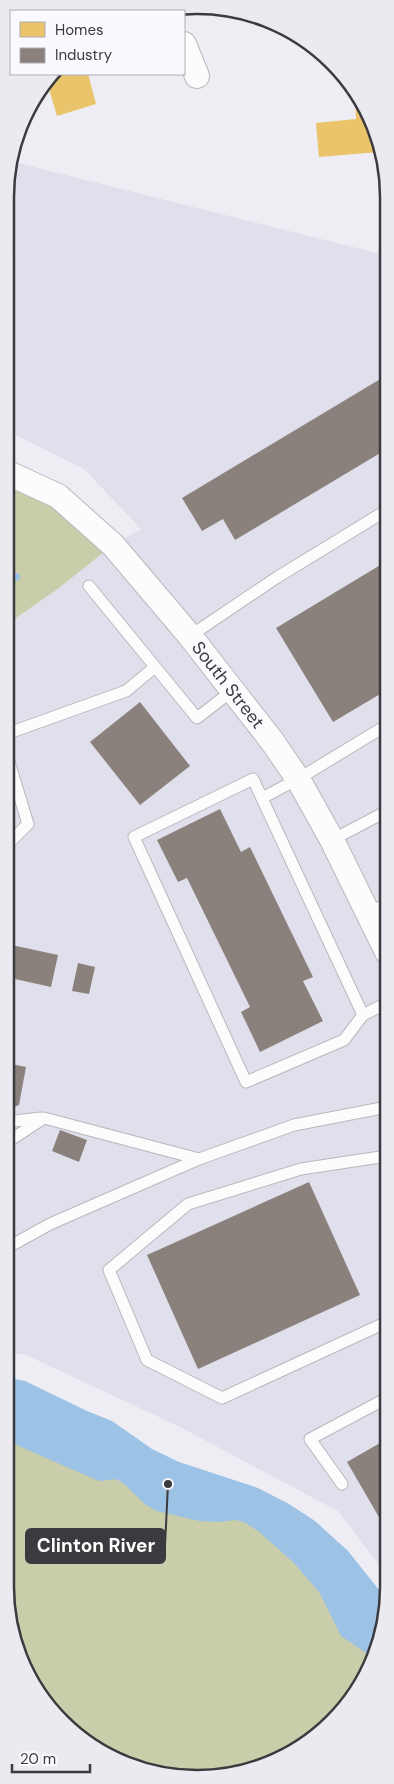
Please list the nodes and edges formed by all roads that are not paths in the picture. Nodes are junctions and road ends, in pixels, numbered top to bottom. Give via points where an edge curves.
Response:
1 (185, 46) edge
2 (197, 76) dead end
3 (14, 476) edge
4 (380, 514) edge
5 (89, 586) dead end
6 (190, 636) junction
7 (155, 667) junction
8 (233, 690) junction
9 (380, 729) edge
10 (14, 731) edge
11 (14, 778) edge
12 (298, 779) junction
13 (262, 798) junction
14 (380, 815) edge
15 (14, 838) edge
16 (332, 840) junction
17 (378, 908) edge
18 (380, 1006) edge
19 (363, 1015) junction
20 (380, 1108) edge
21 (44, 1118) junction
22 (14, 1121) edge
23 (14, 1138) edge
24 (380, 1157) edge
25 (199, 1159) junction
26 (14, 1244) edge
27 (380, 1325) edge
28 (380, 1402) edge
29 (342, 1484) dead end

1 - 2 street
3 - 6 street, South Street via 65,502 112,545
4 - 6 lane
5 - 7 lane
6 - 8 street, South Street
7 - 8 lane via 198,718
7 - 10 lane via 126,691
8 - 12 street, South Street
9 - 12 lane
11 - 15 lane via 28,824
12 - 13 lane
12 - 16 street, South Street
13 - 19 lane
13 - 19 lane via 253,779 134,837 246,1082 344,1040
14 - 16 lane
16 - 17 street, South Street
18 - 19 lane
20 - 25 lane via 294,1125
21 - 22 lane
21 - 23 lane
21 - 25 lane
24 - 27 lane via 301,1169 188,1204 109,1270 147,1360 222,1398
25 - 26 lane via 50,1224
28 - 29 lane via 310,1439

